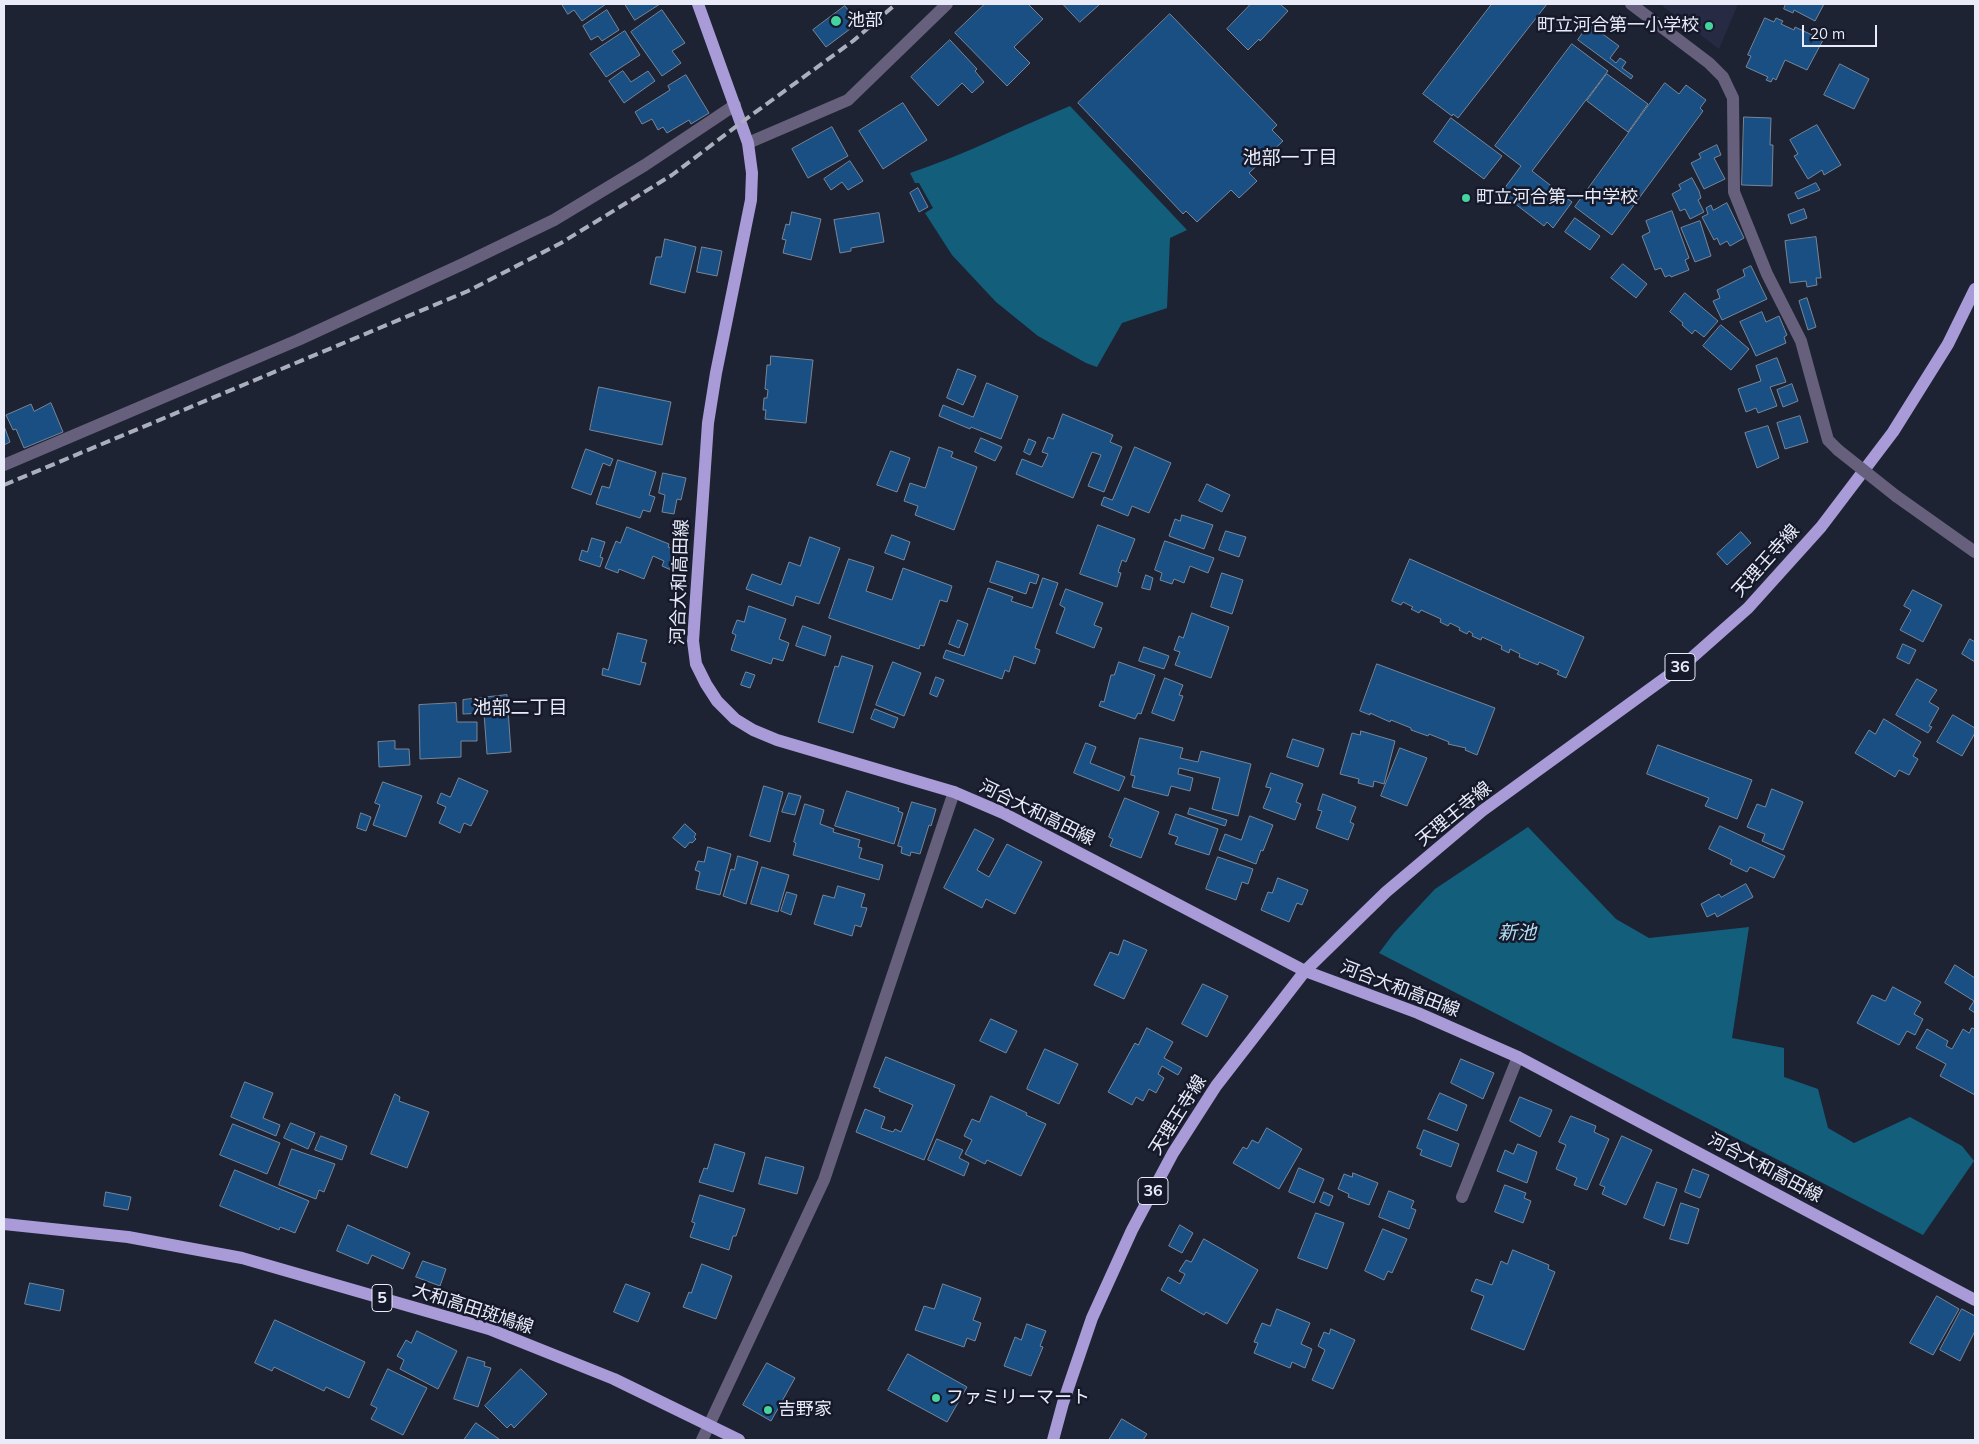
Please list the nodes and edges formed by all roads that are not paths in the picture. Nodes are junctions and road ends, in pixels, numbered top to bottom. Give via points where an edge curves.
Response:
1 (698, 4) edge
2 (947, 4) edge
3 (1630, 4) edge
4 (735, 105) junction
5 (748, 143) junction
6 (1975, 289) edge
7 (4, 465) edge
8 (1975, 552) edge
9 (954, 792) junction
10 (1305, 971) junction
11 (1518, 1057) junction
12 (1462, 1197) dead end
13 (4, 1224) edge
14 (1975, 1300) edge
15 (710, 1425) junction
16 (702, 1440) edge
17 (739, 1440) edge
18 (1054, 1440) edge

1 - 4 main road, 河合大和高田線
2 - 5 street via 848,100
3 - 8 street, bridge via 1709,63 1723,77 1733,98 1734,192 1767,274 1801,341 1828,440 1896,496
4 - 5 main road, 河合大和高田線
4 - 7 street via 554,220 298,340
5 - 9 main road, 河合大和高田線 via 751,200 708,423 693,641 696,664 717,701 735,719 753,730 776,740
6 - 10 main road, 天理王寺線 / 36 via 1948,344 1893,432 1821,527 1748,608 1687,662 1482,811 1386,892
9 - 10 main road, 河合大和高田線 via 1011,817
9 - 15 street via 824,1180
10 - 11 main road, 河合大和高田線 via 1418,1013
10 - 18 main road, 天理王寺線 / 36 via 1216,1086 1132,1230 1092,1318
11 - 12 street
11 - 14 main road, 河合大和高田線
13 - 15 main road, 大和高田斑鳩線 / 5 via 128,1237 261,1263 489,1329 614,1379
15 - 16 street
15 - 17 main road, 大和高田斑鳩線 / 5

